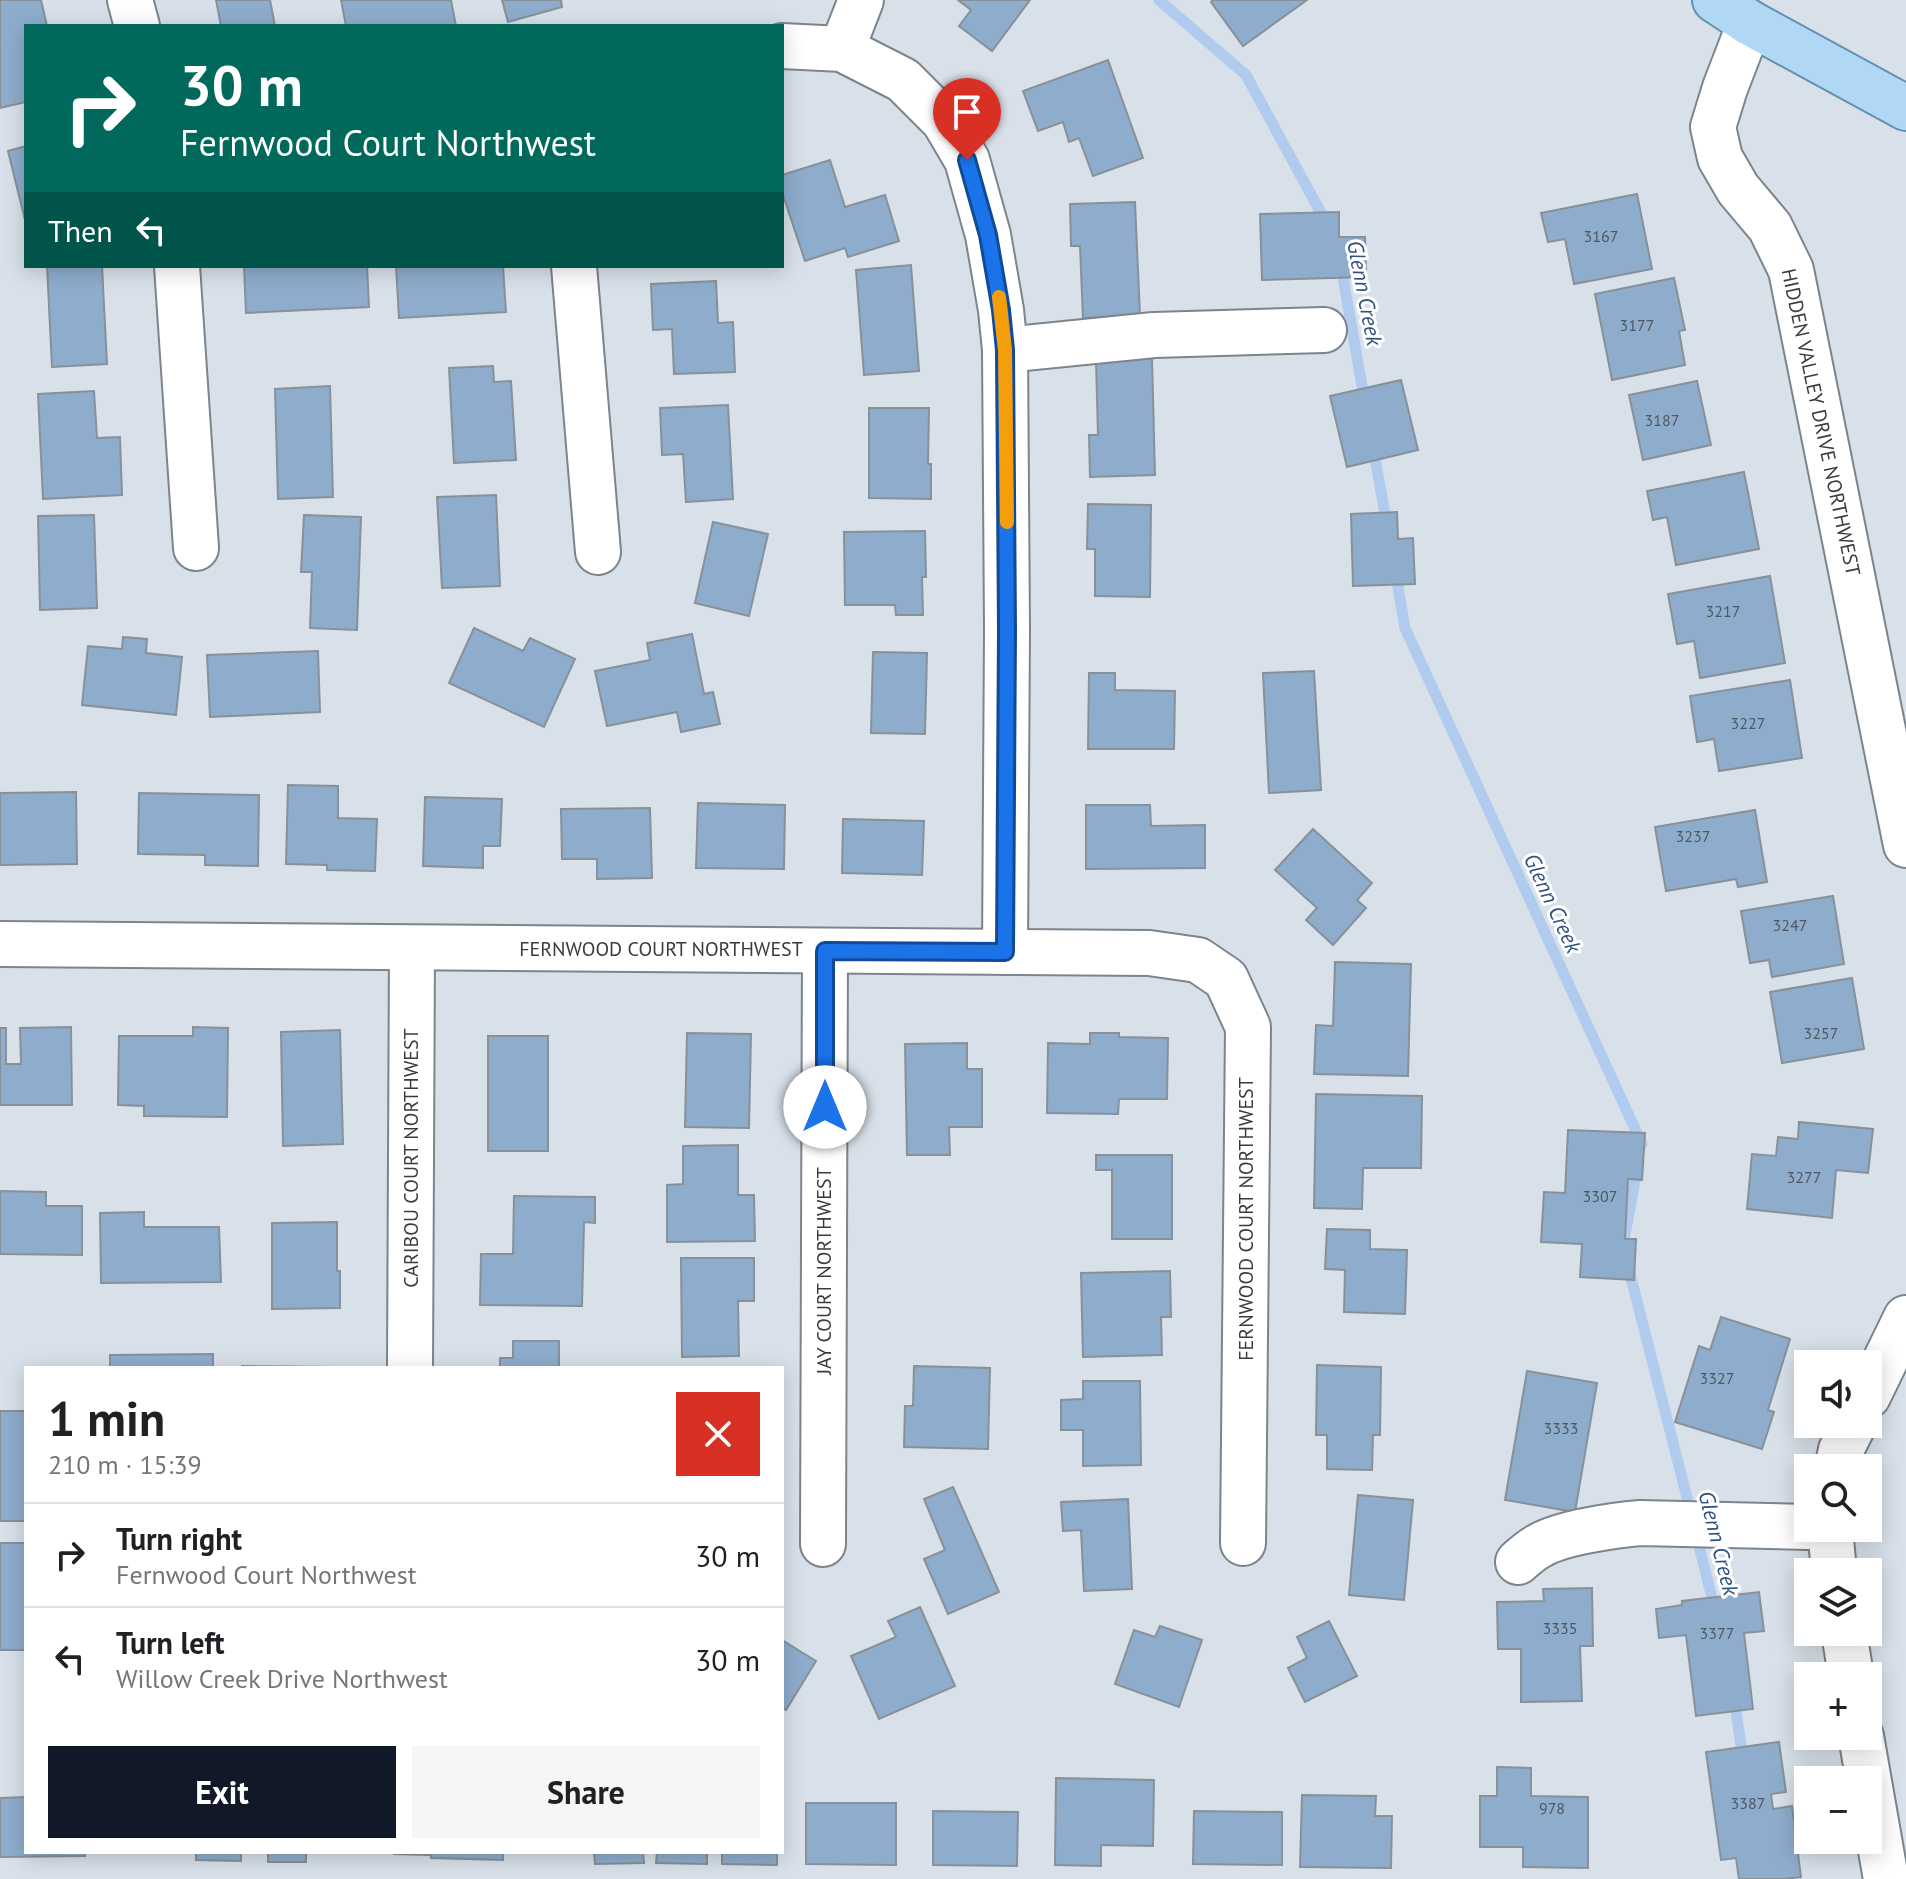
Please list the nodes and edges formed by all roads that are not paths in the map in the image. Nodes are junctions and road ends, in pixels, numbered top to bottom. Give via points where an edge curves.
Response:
1 (130, 0) edge
2 (861, 0) edge
3 (1732, 11) edge
4 (136, 24) edge
5 (784, 46) edge
6 (842, 49) junction
7 (1906, 108) edge
8 (177, 268) edge
9 (574, 268) edge
10 (1324, 330) dead end
11 (1005, 350) junction
12 (196, 548) dead end
13 (598, 552) dead end
14 (1887, 646) edge
15 (1906, 845) edge
16 (0, 944) edge
17 (412, 948) junction
18 (825, 951) junction
19 (1005, 952) junction
20 (1906, 1318) edge
21 (410, 1366) edge
22 (1882, 1367) edge
23 (1794, 1527) edge
24 (1243, 1543) dead end
25 (823, 1544) dead end
26 (1518, 1562) dead end
27 (1863, 1750) edge
28 (1886, 1879) edge

1 - 4 street
2 - 6 street
3 - 7 main road
3 - 14 street, HIDDEN VALLEY DRIVE NORTHWEST via 1725,88 1713,127 1720,158 1770,227 1791,270
5 - 6 street
6 - 11 street via 903,80 944,121 967,160 988,235
8 - 12 street
9 - 13 street
10 - 11 street via 1154,335
11 - 19 street
14 - 15 street, HIDDEN VALLEY DRIVE NORTHWEST
16 - 17 street, FERNWOOD COURT NORTHWEST
17 - 18 street, FERNWOOD COURT NORTHWEST
17 - 21 street, CARIBOU COURT NORTHWEST
18 - 19 street, FERNWOOD COURT NORTHWEST
18 - 25 street, JAY COURT NORTHWEST
19 - 24 street, FERNWOOD COURT NORTHWEST via 1149,953 1198,960 1226,979 1248,1027
20 - 22 street
23 - 26 street via 1619,1525 1550,1540
27 - 28 street

